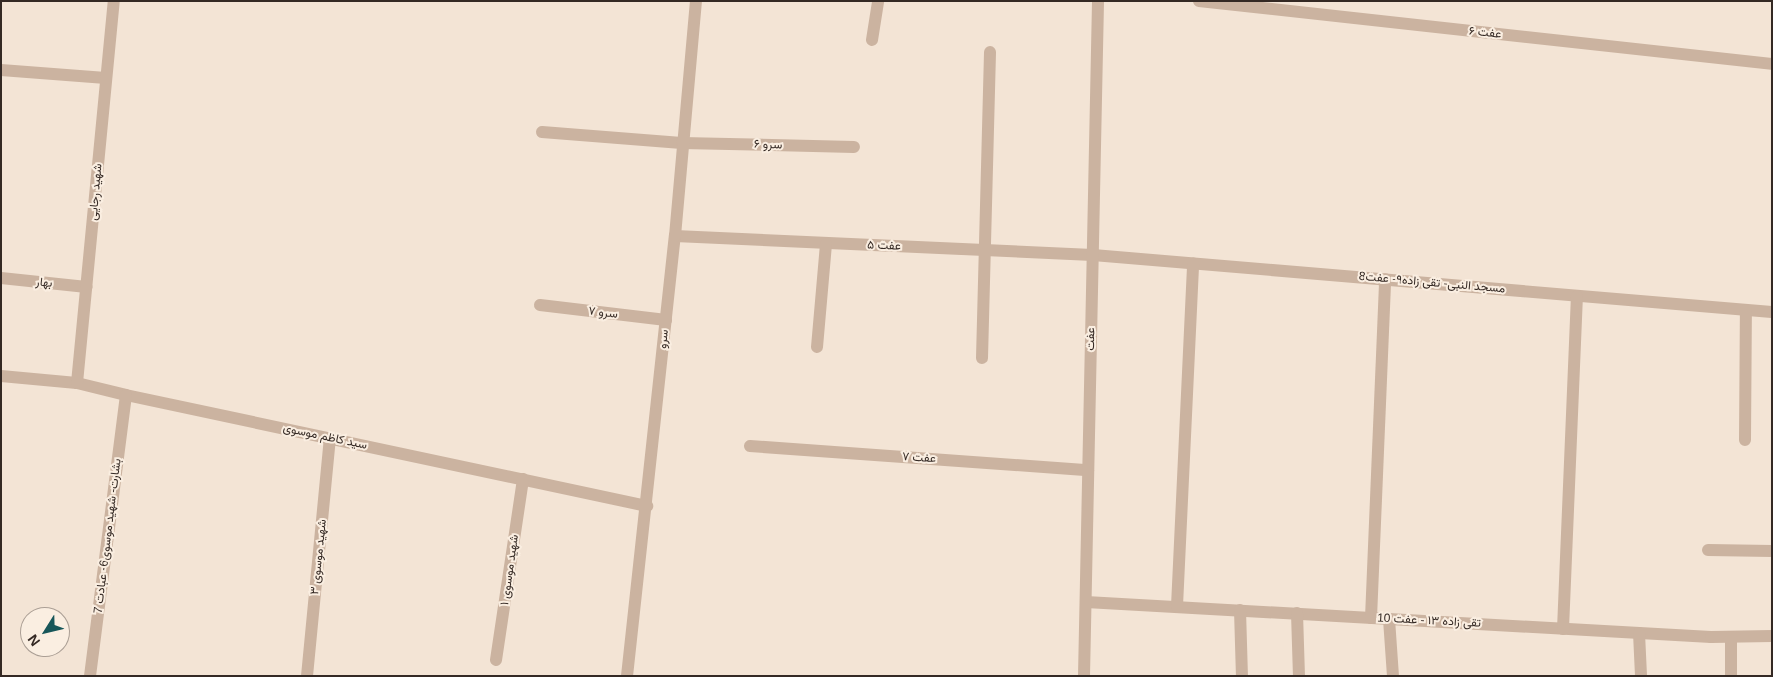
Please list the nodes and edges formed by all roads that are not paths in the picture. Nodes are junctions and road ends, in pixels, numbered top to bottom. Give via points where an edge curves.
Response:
1 (114, 1) edge
2 (696, 1) edge
3 (878, 1) edge
4 (1098, 1) edge
5 (1199, 1) edge
6 (872, 40) dead end
7 (990, 52) dead end
8 (1772, 64) edge
9 (1, 70) edge
10 (106, 78) junction
11 (542, 132) dead end
12 (682, 143) junction
13 (854, 148) dead end
14 (675, 236) junction
15 (826, 244) junction
16 (984, 249) junction
17 (1093, 255) junction
18 (1193, 262) junction
19 (1, 278) edge
20 (1385, 279) junction
21 (87, 287) junction
22 (1577, 296) junction
23 (540, 305) dead end
24 (1746, 310) junction
25 (1772, 312) edge
26 (666, 320) junction
27 (817, 347) dead end
28 (982, 358) dead end
29 (1, 376) edge
30 (77, 383) junction
31 (126, 395) junction
32 (330, 438) junction
33 (1745, 440) dead end
34 (750, 446) dead end
35 (1088, 470) junction
36 (523, 479) junction
37 (647, 506) junction
38 (1708, 550) dead end
39 (1772, 550) edge
40 (1086, 602) junction
41 (1177, 606) junction
42 (1240, 610) junction
43 (1297, 613) junction
44 (1371, 618) junction
45 (1389, 619) junction
46 (1563, 629) junction
47 (1640, 633) junction
48 (1772, 636) edge
49 (1732, 637) junction
50 (496, 660) dead end
51 (90, 676) edge
52 (307, 676) edge
53 (627, 676) edge
54 (1084, 676) edge
55 (1242, 676) edge
56 (1299, 676) edge
57 (1393, 676) edge
58 (1641, 676) edge
59 (1731, 676) edge

1 - 10 street, شهید رجایی
2 - 12 street, سرو
3 - 6 street
4 - 17 street, عفت
5 - 8 street, عفت ۶
7 - 16 street
9 - 10 street
10 - 21 street, شهید رجایی
11 - 12 street, سرو ۶
12 - 13 street, سرو ۶
12 - 14 street, سرو
14 - 15 street, عفت ۵
14 - 26 street, سرو
15 - 16 street, عفت ۵
15 - 27 street
16 - 17 street, عفت ۵
16 - 28 street
17 - 18 street, مسجد النبی- تقی زاده۹- عفت8
17 - 35 street, عفت
18 - 20 street, مسجد النبی- تقی زاده۹- عفت8
18 - 41 street
19 - 21 street, بهار
20 - 22 street, مسجد النبی- تقی زاده۹- عفت8
20 - 44 street
21 - 30 street, شهید رجایی
22 - 24 street, مسجد النبی- تقی زاده۹- عفت8
22 - 46 street
23 - 26 street, سرو ۷
24 - 25 street, مسجد النبی- تقی زاده۹- عفت8
24 - 33 street
26 - 37 street, سرو
29 - 30 street, سید کاظم موسوی
30 - 31 street, سید کاظم موسوی
31 - 32 street, سید کاظم موسوی
31 - 51 street, بشارت- شهید موسوی6- عبادت 7
32 - 36 street, سید کاظم موسوی
32 - 52 street, شهید موسوی ۳
34 - 35 street, عفت ۷
35 - 40 street, عفت
36 - 37 street, سید کاظم موسوی
36 - 50 street, شهید موسوی ۱
37 - 53 street, سرو
38 - 39 street
40 - 41 street, تقی زاده ۱۳ - عفت 10
40 - 54 street, عفت
41 - 42 street, تقی زاده ۱۳ - عفت 10
42 - 43 street, تقی زاده ۱۳ - عفت 10
42 - 55 street
43 - 44 street, تقی زاده ۱۳ - عفت 10
43 - 56 street
44 - 45 street, تقی زاده ۱۳ - عفت 10
45 - 46 street, تقی زاده ۱۳ - عفت 10
45 - 57 street
46 - 47 street, تقی زاده ۱۳ - عفت 10
47 - 49 street, تقی زاده ۱۳ - عفت 10
47 - 58 street
48 - 49 street, تقی زاده ۱۳ - عفت 10
49 - 59 street

